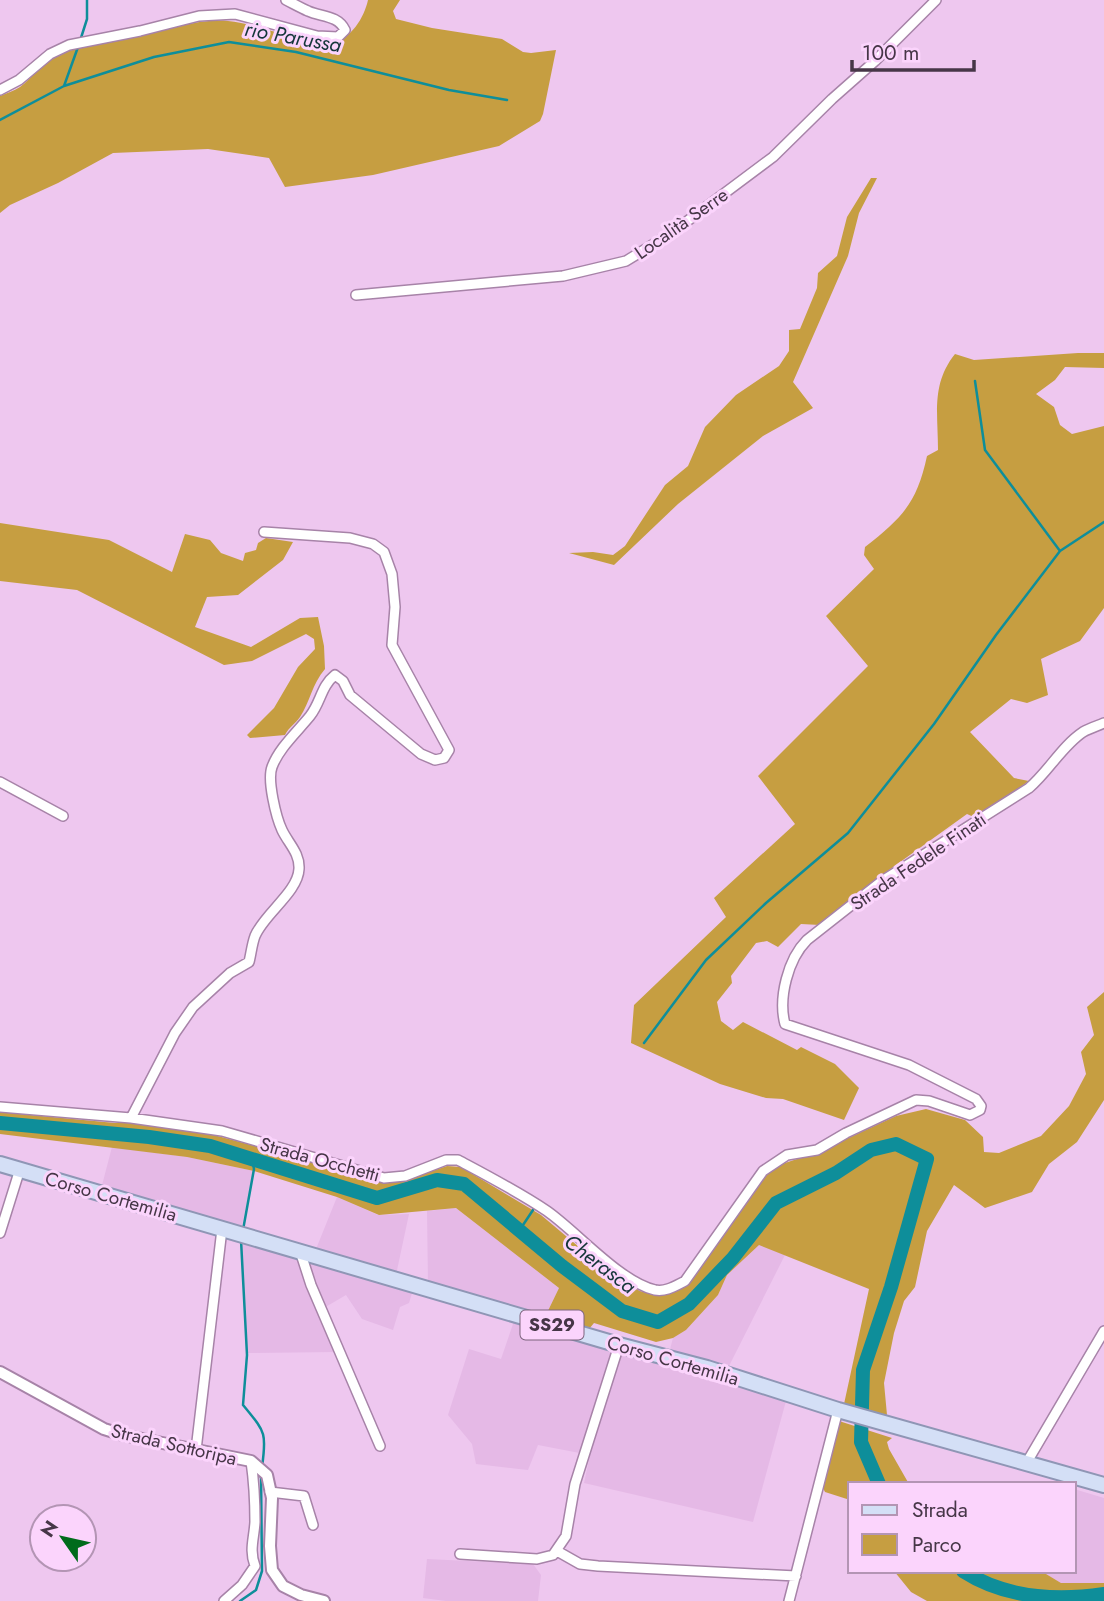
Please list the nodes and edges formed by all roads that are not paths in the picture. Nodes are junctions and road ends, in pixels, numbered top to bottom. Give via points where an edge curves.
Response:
1 (286, 0) edge
2 (936, 0) edge
3 (0, 90) edge
4 (356, 295) dead end
5 (264, 532) dead end
6 (1104, 723) edge
7 (0, 782) edge
8 (63, 816) dead end
9 (0, 1107) edge
10 (981, 1108) joint
11 (131, 1118) junction
12 (0, 1164) edge
13 (20, 1169) junction
14 (0, 1233) edge
15 (242, 1235) junction
16 (300, 1251) junction
17 (1104, 1331) edge
18 (619, 1345) junction
19 (0, 1372) edge
20 (840, 1411) junction
21 (380, 1446) dead end
22 (196, 1450) junction
23 (1027, 1462) junction
24 (254, 1464) junction
25 (1104, 1485) edge
26 (270, 1492) junction
27 (313, 1525) dead end
28 (557, 1551) junction
29 (460, 1554) dead end
30 (796, 1576) junction
31 (224, 1601) edge
32 (324, 1601) edge
33 (789, 1601) edge

1 - 3 street via 335,19 345,30 338,37 317,36 235,14 199,16 73,44 50,54
2 - 4 street, Località Serre via 773,157 626,261 563,276
5 - 11 street via 349,538 384,552 396,607 393,645 449,751 435,760 421,754 350,695 343,681 335,676 327,682 313,712 270,771 276,811 295,850 299,870 255,936 249,962 193,1007 175,1033
6 - 10 street, Strada Fedele Finati via 1073,741 1029,788 882,881 807,940 792,964 783,999 785,1024 909,1065 976,1099
7 - 8 street
9 - 11 street, Strada Occhetti
10 - 11 street, Strada Occhetti via 970,1115 916,1100 817,1150 787,1154 764,1171 685,1281 667,1290 642,1285 547,1211 458,1160 384,1178 222,1131
12 - 13 main road, Corso Cortemilia / SS29
13 - 14 street
13 - 15 main road, Corso Cortemilia / SS29
15 - 16 main road, Corso Cortemilia / SS29
15 - 22 street
16 - 18 main road, Corso Cortemilia / SS29
16 - 21 street
17 - 23 street
18 - 20 main road, Corso Cortemilia / SS29
18 - 28 street via 575,1484 569,1528
19 - 22 street, Strada Sottoripa via 104,1429
20 - 23 main road, SS29
20 - 30 street
22 - 24 street, Strada Sottoripa
23 - 25 main road, SS29
24 - 26 street via 266,1475
24 - 31 street, Strada Sottoripa via 250,1553 255,1566
26 - 27 street via 304,1496
26 - 32 street via 272,1570 283,1586
28 - 29 street via 537,1559
28 - 30 street via 580,1564 598,1566
30 - 33 street

